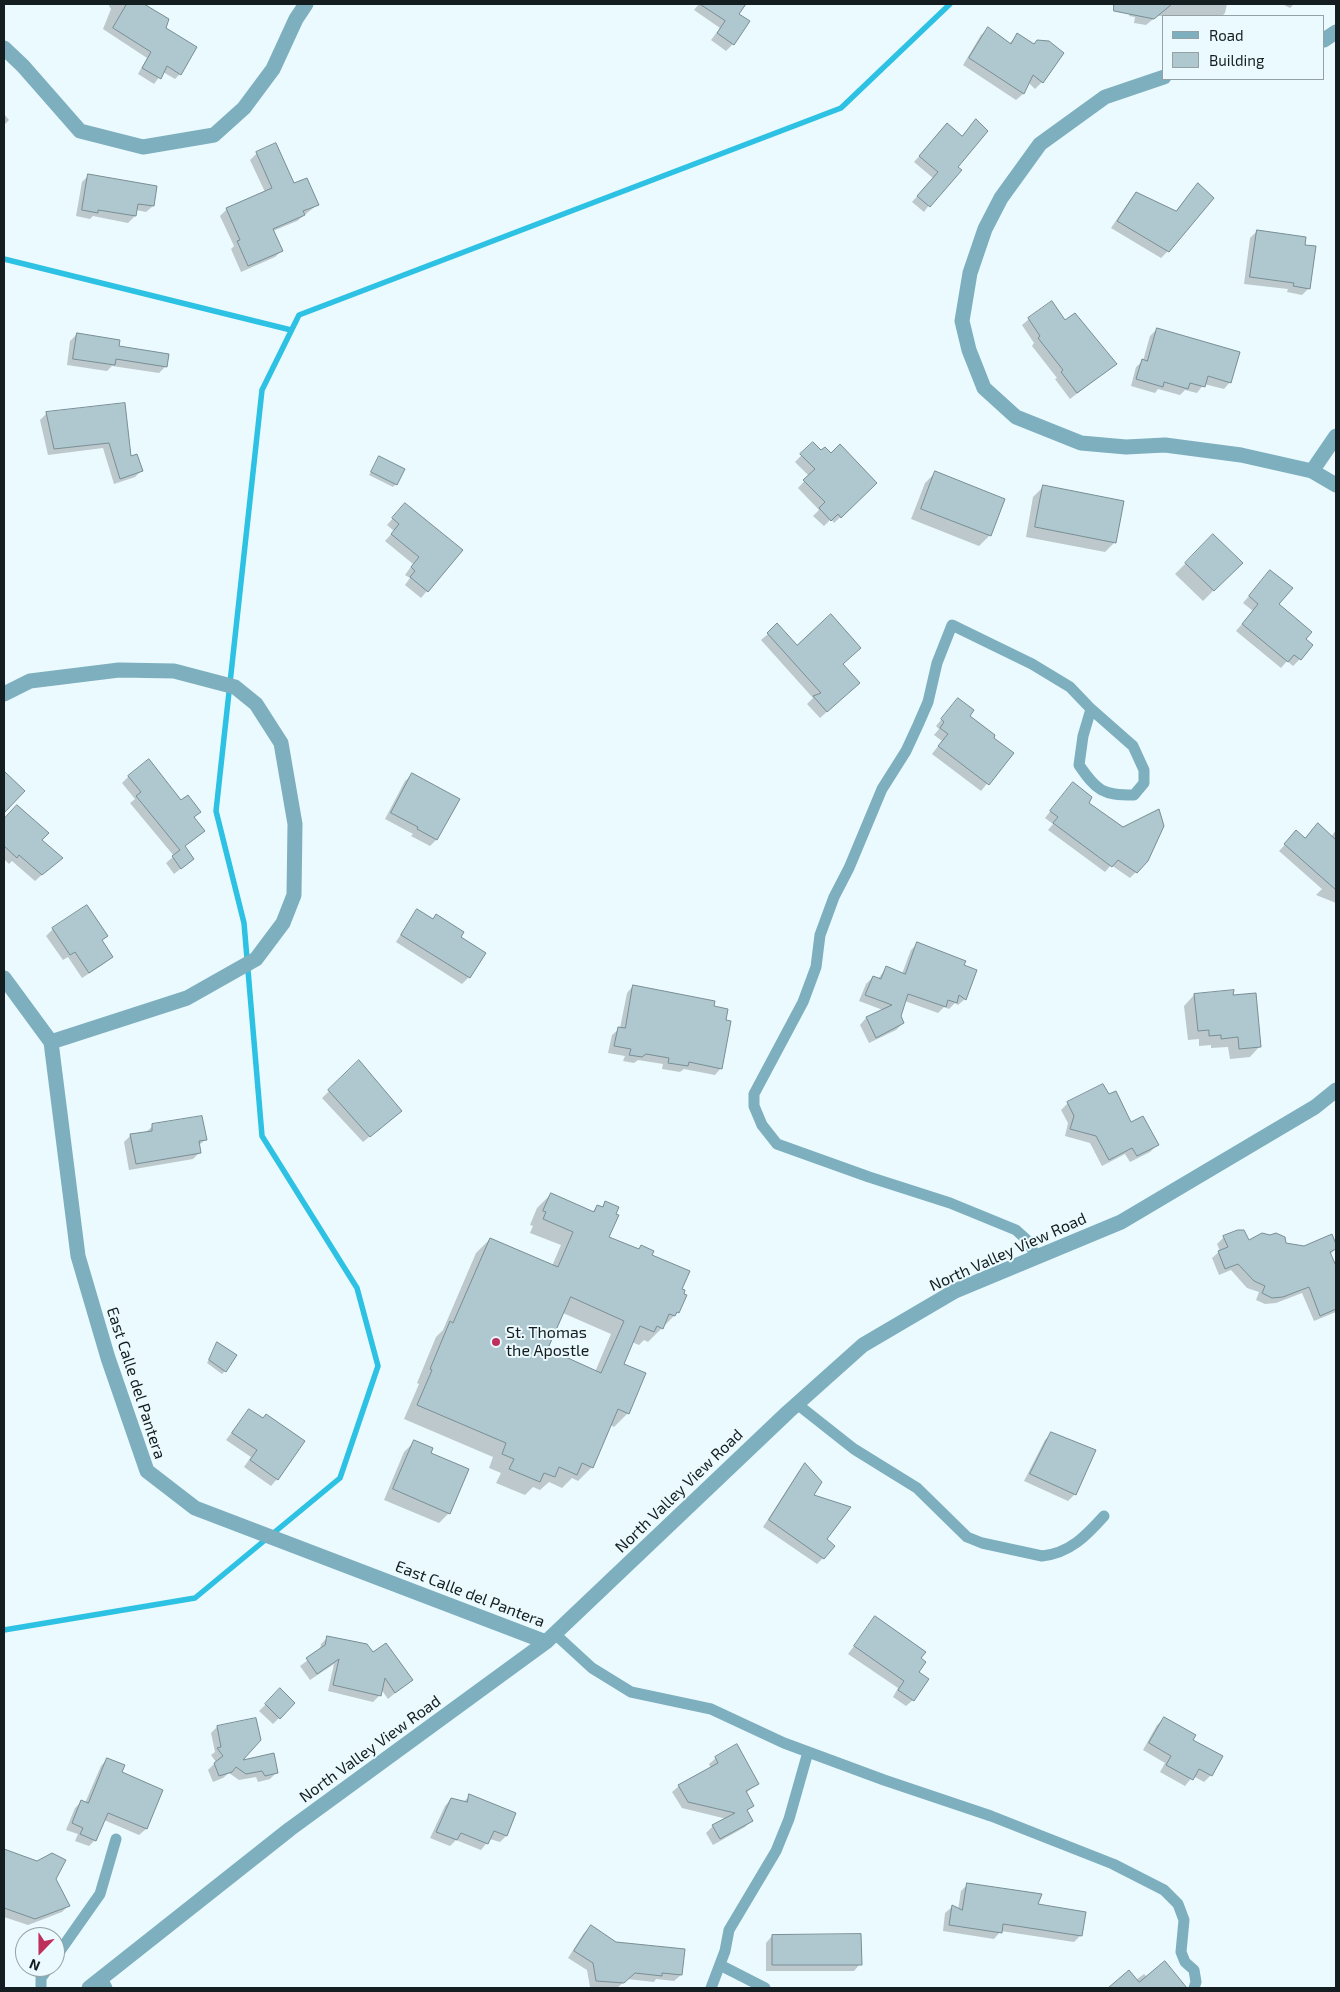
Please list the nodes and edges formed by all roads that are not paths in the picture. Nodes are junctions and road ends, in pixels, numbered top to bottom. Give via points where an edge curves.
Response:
1 (306, 4) edge
2 (1336, 32) edge
3 (1325, 39) edge
4 (4, 48) edge
5 (1162, 78) edge
6 (1336, 436) edge
7 (1312, 471) junction
8 (1336, 485) edge
9 (4, 694) edge
10 (1091, 709) junction
11 (4, 978) edge
12 (51, 1042) junction
13 (1336, 1090) edge
14 (1036, 1258) junction
15 (797, 1404) junction
16 (1104, 1516) dead end
17 (551, 1638) junction
18 (808, 1752) junction
19 (116, 1839) dead end
20 (65, 1944) edge
21 (720, 1965) junction
22 (104, 1983) edge
23 (90, 1988) edge
24 (711, 1988) edge
25 (765, 1988) edge
26 (1194, 1988) edge

1 - 4 street via 273,69 244,108 214,135 143,146 80,131
2 - 3 street
5 - 7 street via 1105,98 1040,144 1001,198 985,229 970,273 962,321 972,359 984,388 1016,418 1081,443 1126,447 1165,445 1241,455
6 - 7 street
7 - 8 street
9 - 12 street via 30,681 119,670 174,671 235,687 256,704 281,743 295,824 294,894 283,923 256,959 186,998
10 - 10 lane via 1079,765 1093,785 1114,795 1134,794 1144,783 1144,770 1133,746
10 - 14 lane via 1070,687 1032,664 952,625 937,664 928,702 906,750 882,789 834,898 820,934 816,967 803,1002 754,1094 754,1106 762,1125 777,1144 950,1203 1016,1230 1028,1241
11 - 12 street, East Calle del Pantera
12 - 17 street, East Calle del Pantera via 78,1256 108,1358 147,1471 195,1508
13 - 14 street, North Valley View Road via 1306,1112 1120,1222
14 - 15 street, North Valley View Road via 955,1291 863,1345
15 - 16 lane via 854,1449 917,1488 967,1537 982,1543 1042,1556 1052,1555 1076,1544
15 - 17 street, North Valley View Road
17 - 18 lane via 631,1692 711,1709
17 - 22 street, North Valley View Road via 290,1829
18 - 21 lane via 776,1851 729,1930
18 - 26 lane via 991,1816 1113,1864 1164,1890 1178,1904 1184,1920 1181,1952 1185,1962 1194,1970
19 - 20 lane via 100,1894
21 - 24 lane
21 - 25 lane
22 - 23 street, North Valley View Road

